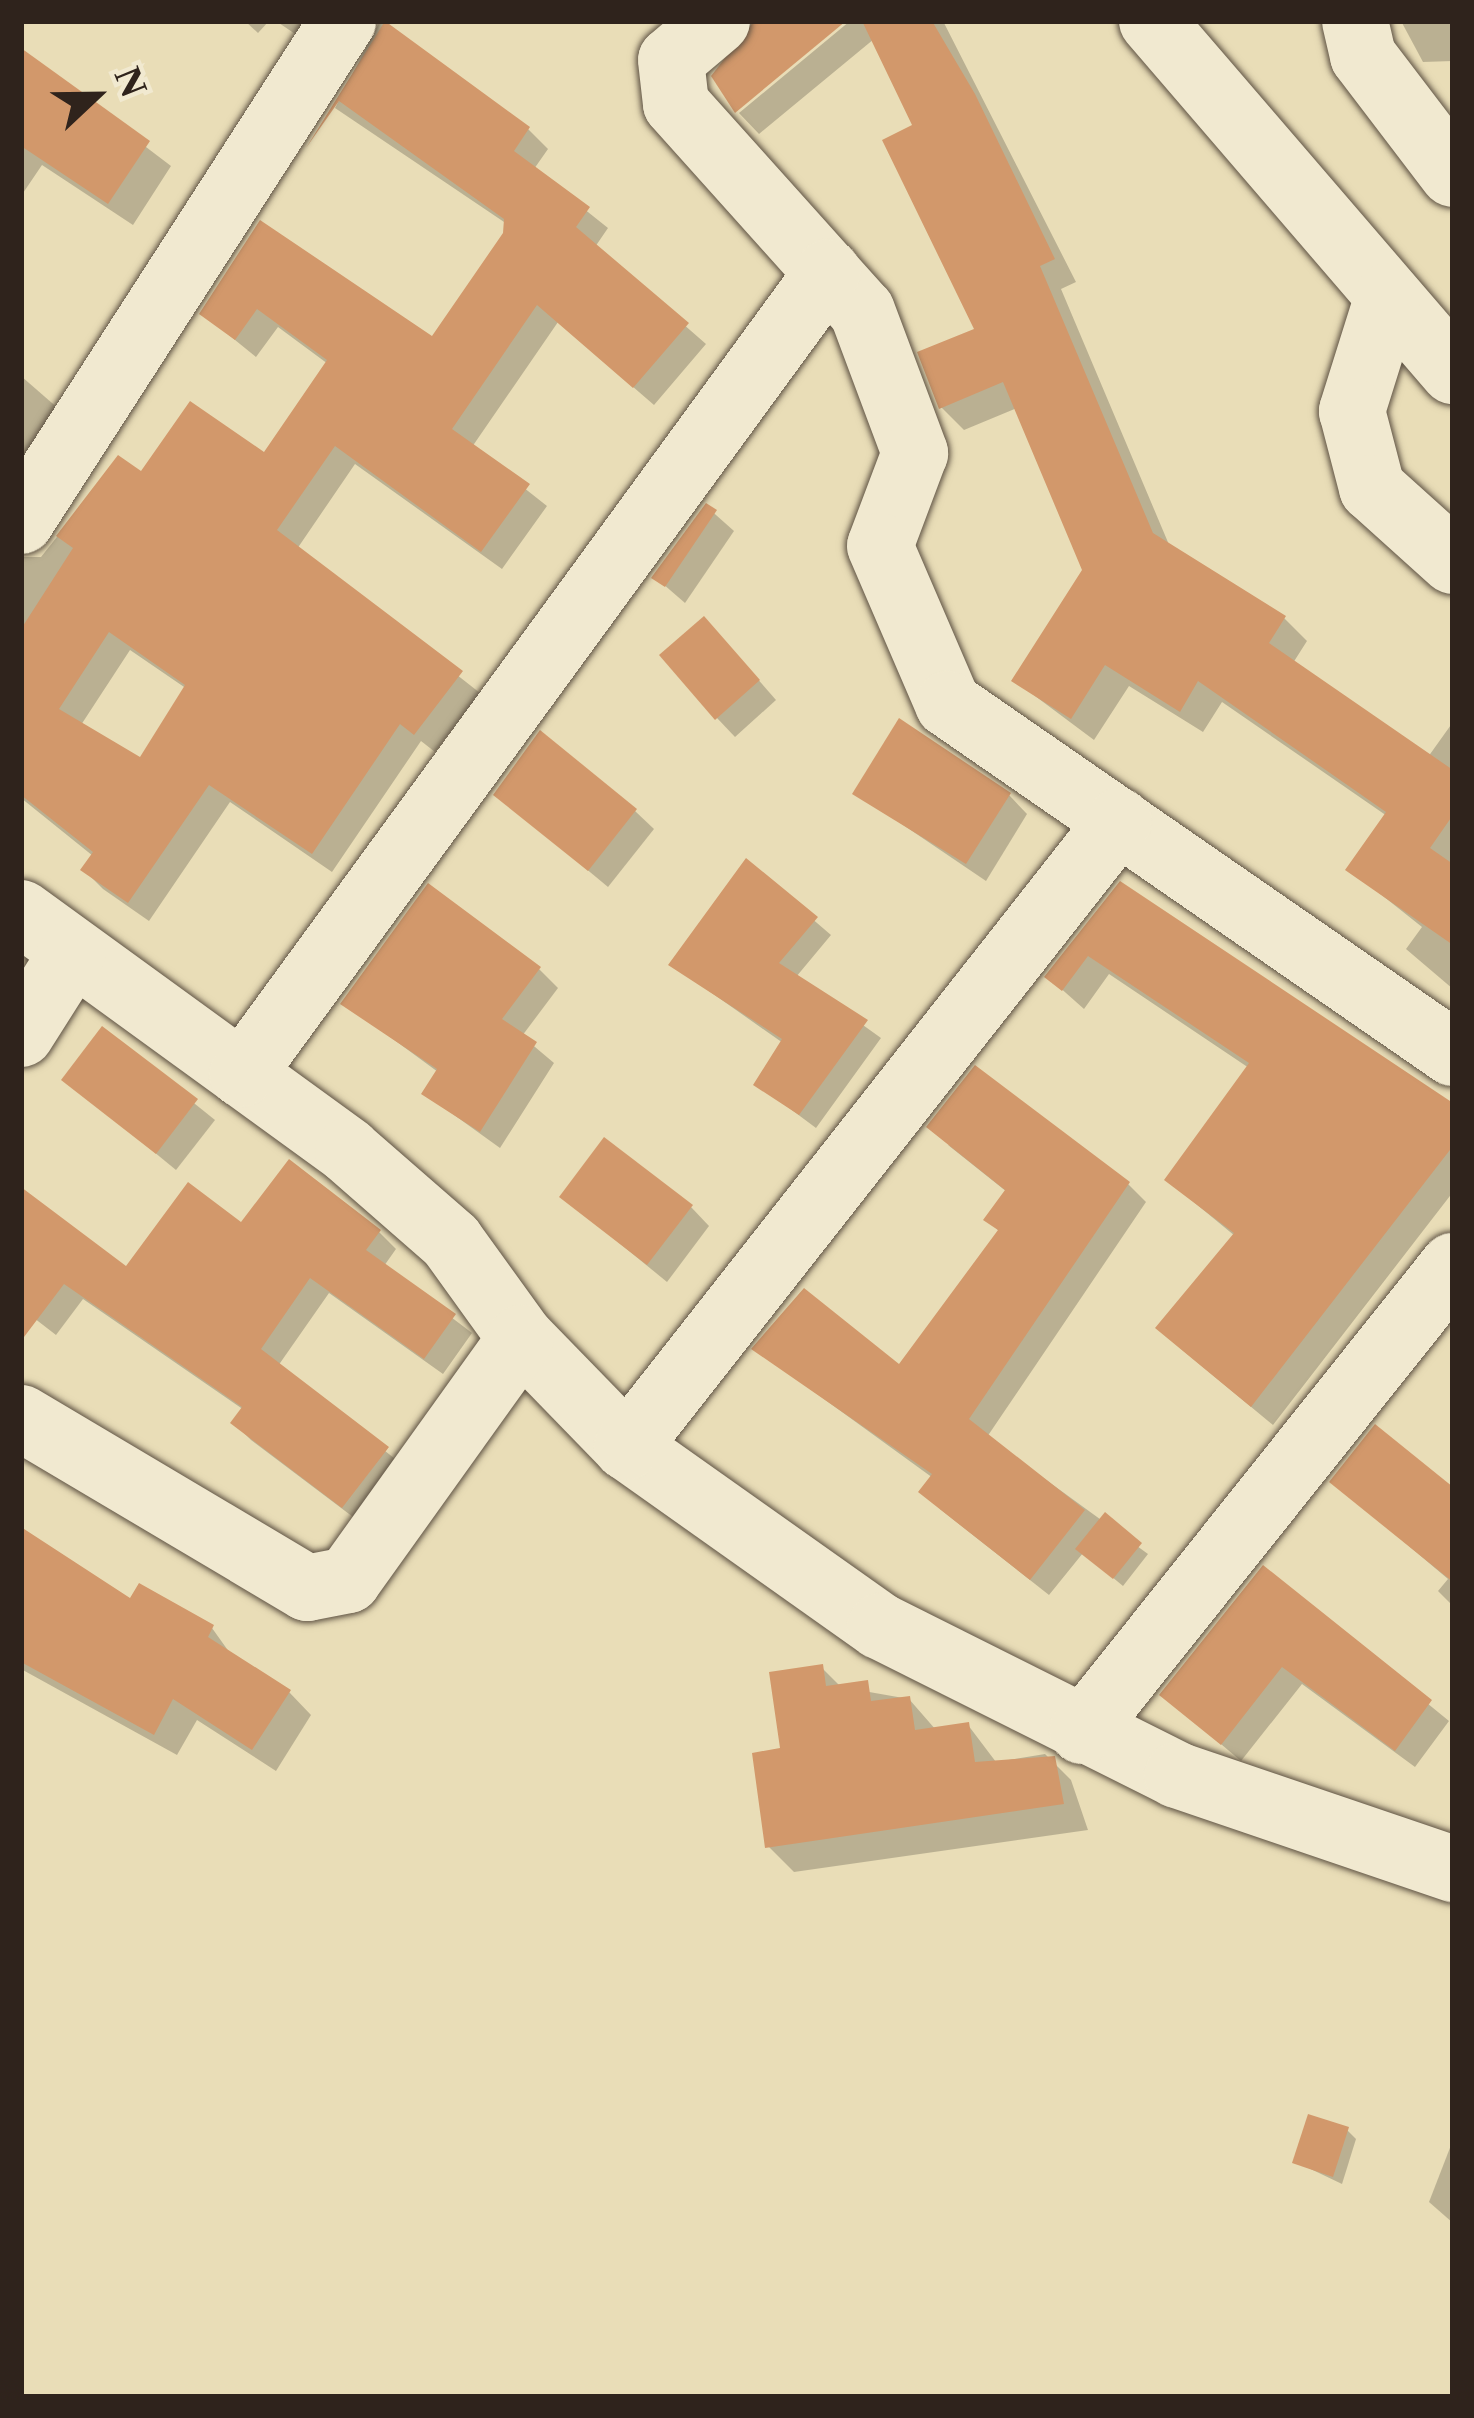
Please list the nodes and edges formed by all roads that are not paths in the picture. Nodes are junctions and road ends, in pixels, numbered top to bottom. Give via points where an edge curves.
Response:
1 (344, 21) edge
2 (717, 21) edge
3 (1152, 21) edge
4 (1355, 21) edge
5 (1453, 174) edge
6 (828, 272) junction
7 (1388, 296) junction
8 (1453, 371) edge
9 (21, 521) edge
10 (1453, 561) edge
11 (1119, 821) junction
12 (21, 913) edge
13 (73, 952) junction
14 (21, 1034) edge
15 (1453, 1053) edge
16 (242, 1074) junction
17 (1453, 1266) edge
18 (521, 1338) junction
19 (21, 1418) edge
20 (627, 1447) junction
21 (1082, 1731) junction
22 (1453, 1869) edge

1 - 9 street
2 - 6 street via 671,60 676,104
3 - 7 street
4 - 5 street via 1363,56
6 - 11 street via 862,311 915,453 880,546 948,704
6 - 16 street
7 - 8 street
7 - 10 street via 1352,411 1372,488
11 - 15 street
11 - 20 street
12 - 13 street
13 - 14 street
13 - 16 street
16 - 18 street via 452,1241
17 - 21 street
18 - 19 street via 348,1580 307,1588
18 - 20 street
20 - 21 street via 880,1626
21 - 22 street

